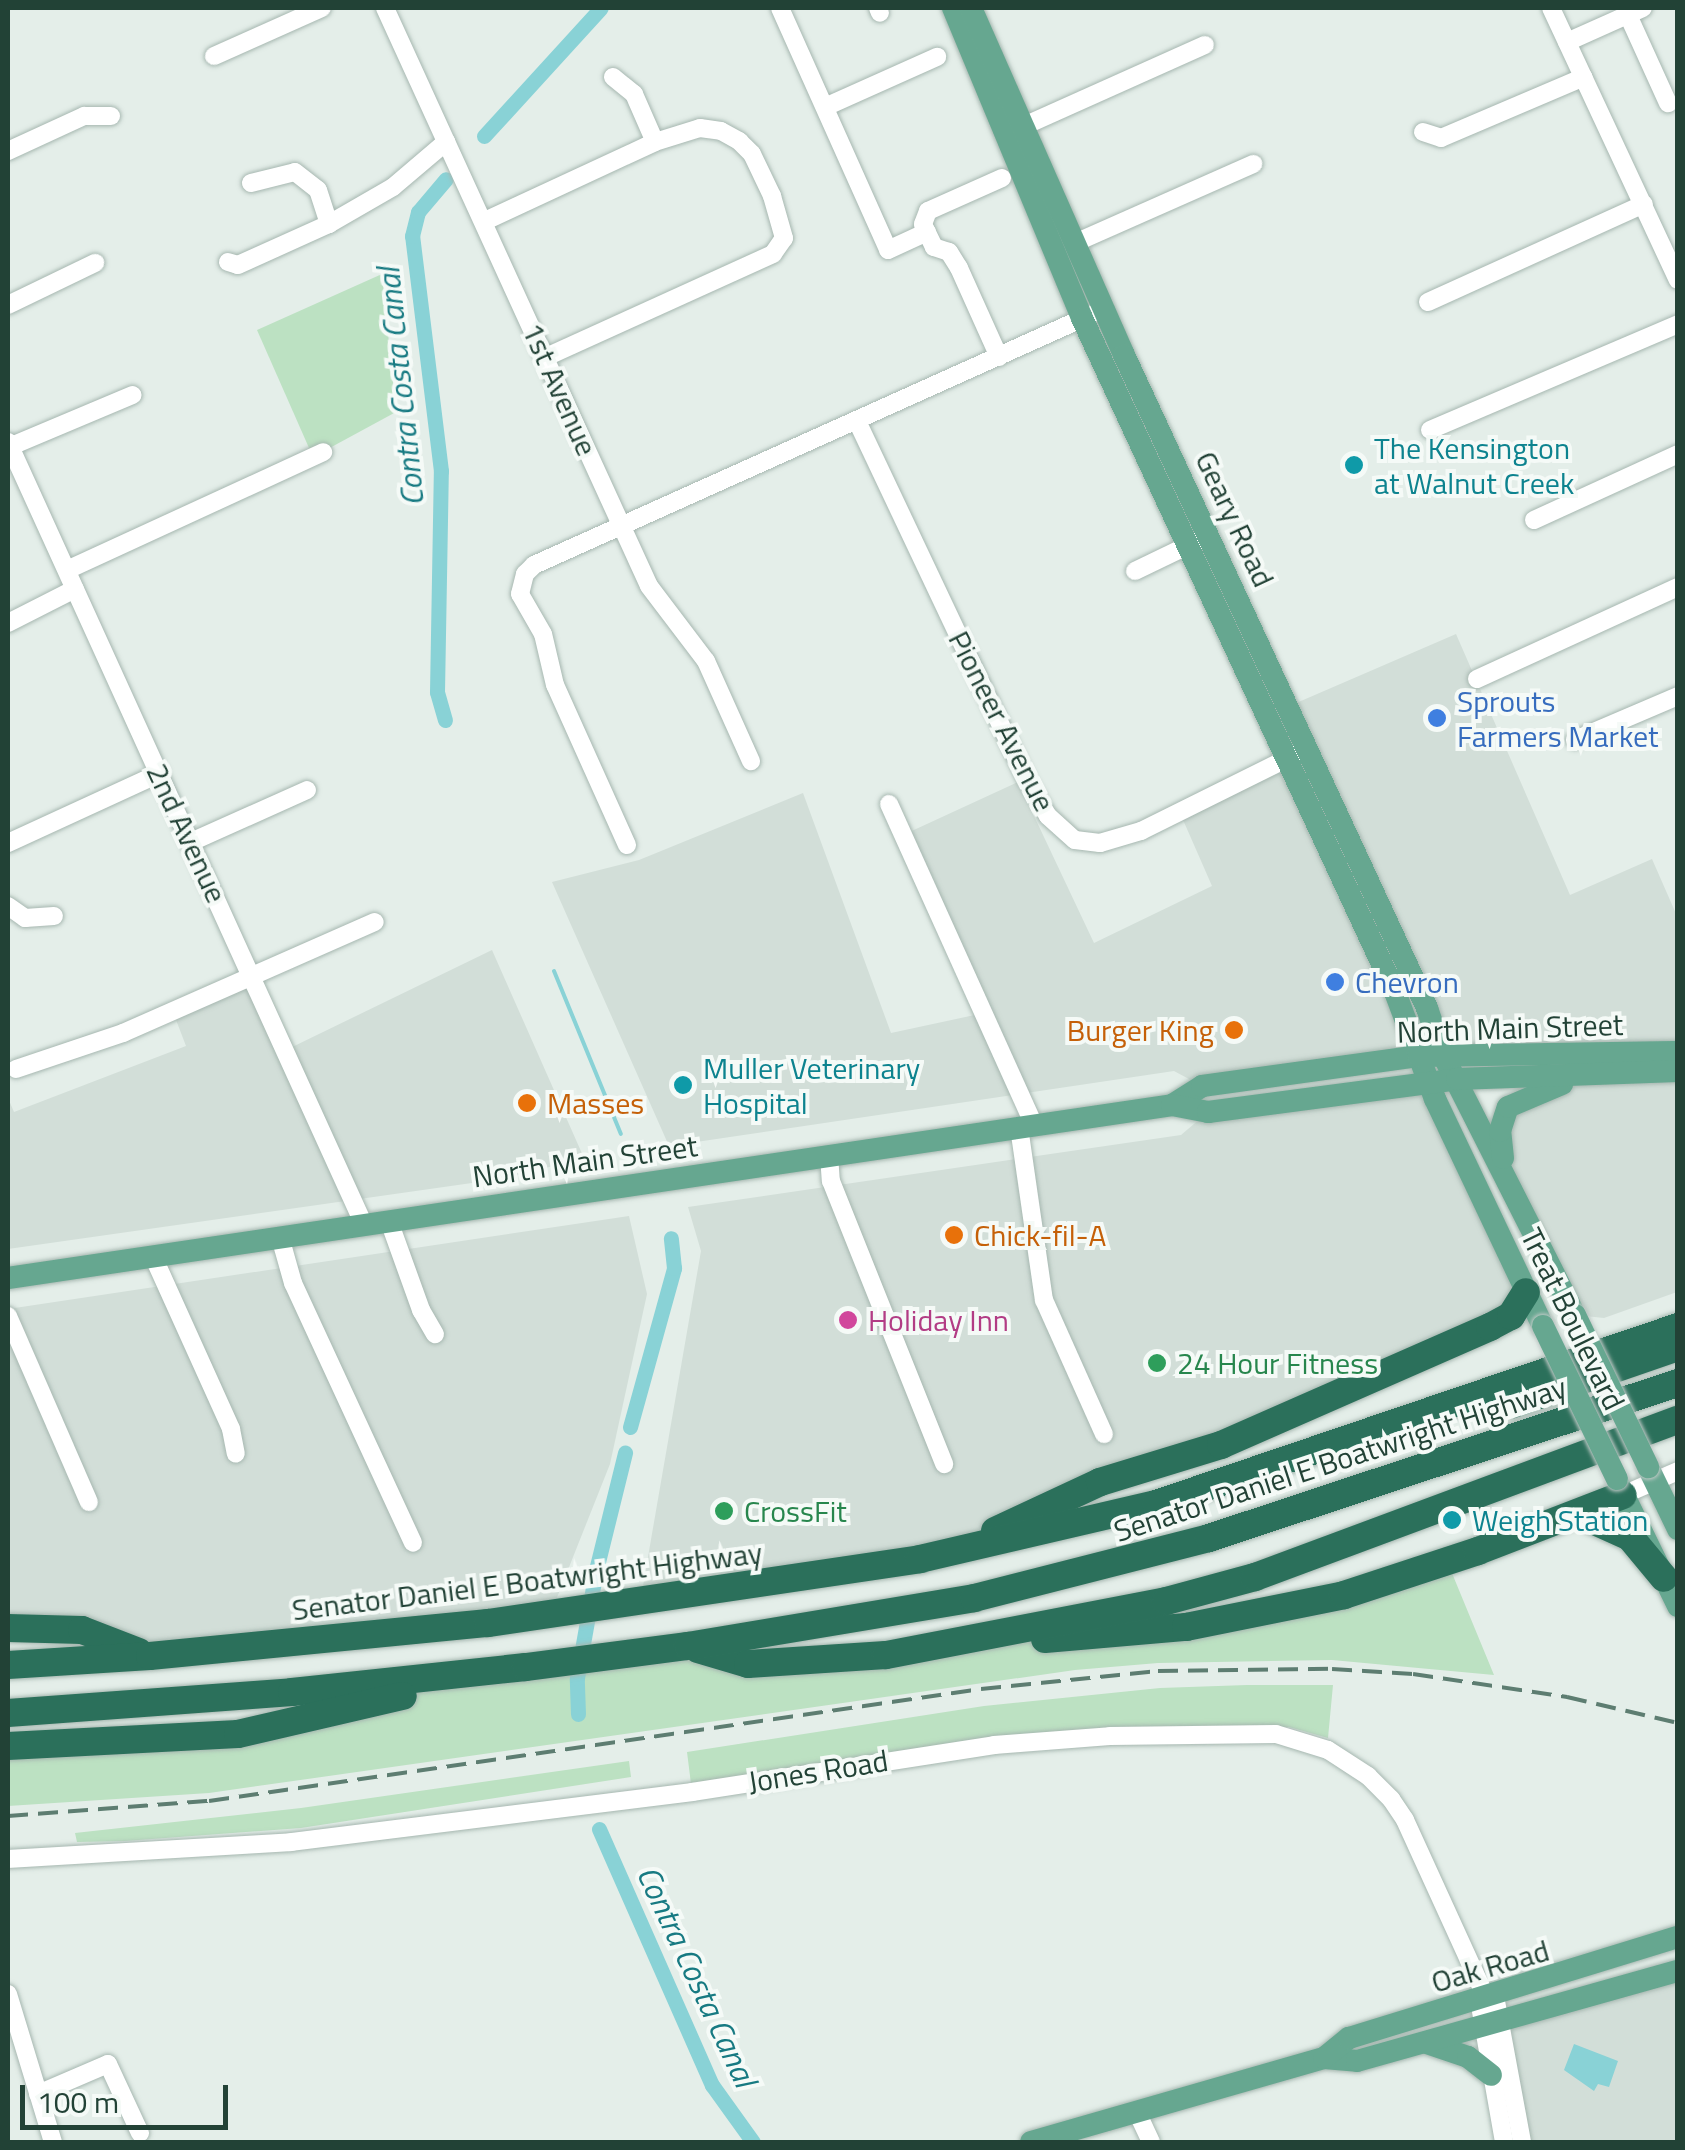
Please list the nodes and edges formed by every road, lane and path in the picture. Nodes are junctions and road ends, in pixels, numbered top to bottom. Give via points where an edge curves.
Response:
1 (322, 8) edge
2 (407, 8) edge
3 (780, 8) edge
4 (952, 8) edge
5 (971, 8) edge
6 (1551, 8) edge
7 (1636, 11) edge
8 (387, 12) edge
9 (1567, 42) junction
10 (1204, 45) dead end
11 (214, 56) dead end
12 (937, 56) dead end
13 (612, 77) dead end
14 (1584, 77) junction
15 (1668, 102) dead end
16 (824, 108) junction
17 (110, 116) dead end
18 (1015, 130) junction
19 (1423, 132) dead end
20 (446, 142) junction
21 (654, 142) junction
22 (8, 151) edge
23 (1253, 164) dead end
24 (1002, 178) dead end
25 (250, 182) dead end
26 (1644, 204) junction
27 (484, 221) junction
28 (329, 224) junction
29 (927, 232) junction
30 (1077, 242) junction
31 (1673, 256) edge
32 (228, 262) dead end
33 (95, 263) dead end
34 (1678, 280) edge
35 (1428, 302) dead end
36 (8, 305) edge
37 (1093, 314) junction
38 (1678, 324) edge
39 (999, 356) junction
40 (546, 357) junction
41 (133, 395) dead end
42 (857, 421) junction
43 (1430, 430) dead end
44 (8, 444) edge
45 (323, 452) dead end
46 (1678, 454) edge
47 (1534, 520) dead end
48 (623, 527) junction
49 (1210, 534) junction
50 (1189, 545) junction
51 (66, 570) junction
52 (1135, 571) dead end
53 (1678, 587) edge
54 (76, 589) junction
55 (8, 623) edge
56 (1477, 679) dead end
57 (1678, 696) edge
58 (1576, 740) dead end
59 (1295, 754) junction
60 (751, 760) dead end
61 (160, 773) junction
62 (307, 790) dead end
63 (889, 804) dead end
64 (191, 842) junction
65 (8, 844) edge
66 (627, 845) dead end
67 (8, 906) edge
68 (54, 916) dead end
69 (375, 922) dead end
70 (254, 977) junction
71 (1678, 1052) edge
72 (1442, 1055) junction
73 (1418, 1056) junction
74 (16, 1069) dead end
75 (1678, 1071) edge
76 (1580, 1078) junction
77 (1457, 1079) junction
78 (1431, 1082) junction
79 (1172, 1105) junction
80 (1026, 1126) junction
81 (829, 1155) junction
82 (1505, 1172) junction
83 (389, 1221) junction
84 (364, 1225) junction
85 (280, 1237) junction
86 (153, 1256) junction
87 (8, 1278) edge
88 (1526, 1292) junction
89 (8, 1316) edge
90 (1678, 1327) edge
91 (435, 1334) dead end
92 (1678, 1347) edge
93 (1678, 1383) edge
94 (1678, 1420) edge
95 (1104, 1434) dead end
96 (236, 1454) dead end
97 (944, 1464) dead end
98 (1678, 1471) edge
99 (1651, 1474) junction
100 (1620, 1487) junction
101 (89, 1502) dead end
102 (1579, 1514) junction
103 (1678, 1529) edge
104 (413, 1542) dead end
105 (946, 1554) junction
106 (1664, 1578) junction
107 (1678, 1606) edge
108 (637, 1612) junction
109 (553, 1623) junction
110 (8, 1628) edge
111 (943, 1645) junction
112 (688, 1646) junction
113 (150, 1656) junction
114 (72, 1660) junction
115 (8, 1664) edge
116 (534, 1666) junction
117 (8, 1714) edge
118 (8, 1746) edge
119 (8, 1859) edge
120 (1678, 1937) edge
121 (1678, 1971) edge
122 (8, 1994) edge
123 (1487, 1998) junction
124 (1494, 2024) junction
125 (1423, 2043) junction
126 (1324, 2058) junction
127 (1491, 2074) junction
128 (38, 2094) junction
129 (1138, 2112) junction
130 (140, 2132) dead end
131 (53, 2142) edge
132 (1031, 2142) edge
133 (1151, 2142) edge
134 (1504, 2142) edge
135 (1522, 2142) edge

1 - 11 street
2 - 8 street
3 - 16 street
4 - 18 main road, Geary Road
5 - 18 main road, Geary Road
6 - 9 street
7 - 9 street
7 - 15 street
8 - 20 street, 1st Avenue
9 - 14 street
10 - 18 street
12 - 16 street
13 - 21 street via 634,94
14 - 19 street via 1441,138
14 - 26 street
16 - 29 street via 888,250
17 - 22 street via 84,116
18 - 30 main road, Geary Road
18 - 37 main road, Geary Road
20 - 27 street, 1st Avenue
20 - 28 street via 393,187
21 - 27 street
21 - 40 street via 700,128 739,141 752,154 782,220 780,248
23 - 30 street
24 - 29 street via 928,211
25 - 28 street via 295,172 318,190
26 - 31 street
26 - 35 street
27 - 40 street, 1st Avenue
28 - 32 street via 238,264
29 - 39 street via 959,268
30 - 37 main road, Geary Road
31 - 34 street
33 - 36 street
37 - 39 street
37 - 49 main road, Geary Road
37 - 50 main road, Geary Road
38 - 43 street
39 - 42 street
40 - 48 street, 1st Avenue
41 - 44 street
42 - 48 street
42 - 59 street, Pioneer Avenue via 1026,779 1048,816 1075,840 1100,843 1141,831
44 - 51 street, 2nd Avenue
45 - 51 street
46 - 47 street
48 - 60 street, 1st Avenue via 658,601 706,661
48 - 66 street via 534,565 520,586 543,634 555,685
49 - 50 street
49 - 59 main road, Geary Road
50 - 52 street
50 - 59 main road, Geary Road
51 - 54 street, 2nd Avenue
53 - 56 street
54 - 55 street
54 - 61 street, 2nd Avenue
57 - 58 street
59 - 72 main road, Geary Road via 1427,1008
59 - 73 main road, Geary Road
61 - 64 street, 2nd Avenue
61 - 65 street
62 - 64 street
63 - 80 street
64 - 70 street, 2nd Avenue
67 - 68 street via 24,918
69 - 70 street
70 - 74 street via 123,1033
70 - 84 street, 2nd Avenue
71 - 72 main road, North Main Street
72 - 73 main road, North Main Street
72 - 77 main road, Treat Boulevard
73 - 78 main road, Treat Boulevard
73 - 79 main road, North Main Street via 1202,1086
75 - 76 main road, North Main Street
76 - 77 main road, North Main Street
76 - 82 main road via 1508,1107 1500,1131
77 - 78 main road, North Main Street
77 - 82 main road, Treat Boulevard
78 - 79 main road, North Main Street via 1208,1112
78 - 88 main road, Treat Boulevard
79 - 80 main road, North Main Street
80 - 81 main road, North Main Street
80 - 95 street via 1044,1300
81 - 83 main road, North Main Street
81 - 97 street via 831,1181
82 - 99 main road, Treat Boulevard, bridge
83 - 84 main road, North Main Street
83 - 91 street
84 - 85 main road, North Main Street
85 - 86 main road, North Main Street
85 - 104 street via 293,1283
86 - 87 main road, North Main Street
86 - 96 street
88 - 100 main road, Treat Boulevard, bridge
88 - 105 highway via 1511,1316 1490,1326 1221,1445 1100,1482
89 - 101 street
90 - 105 highway, Senator Daniel E Boatwright Highway via 1156,1504
92 - 108 highway via 1278,1484 1085,1542 919,1576
93 - 112 highway, Senator Daniel E Boatwright Highway via 1136,1560 974,1598
94 - 111 highway via 1211,1591
98 - 99 street
99 - 100 street
99 - 103 main road, Treat Boulevard
100 - 102 highway
100 - 106 main road, Treat Boulevard
102 - 106 highway via 1630,1537
102 - 111 highway via 1344,1595 1257,1615 1101,1636
105 - 108 highway, Senator Daniel E Boatwright Highway
106 - 107 main road, Treat Boulevard
108 - 109 highway, Senator Daniel E Boatwright Highway
109 - 113 highway, Senator Daniel E Boatwright Highway
109 - 114 highway via 112,1677
110 - 113 highway via 82,1630
111 - 112 highway via 886,1656 748,1664
112 - 116 highway, Senator Daniel E Boatwright Highway
113 - 114 highway, Senator Daniel E Boatwright Highway
114 - 115 highway, Senator Daniel E Boatwright Highway
116 - 117 highway, Senator Daniel E Boatwright Highway
116 - 118 highway via 238,1734
119 - 123 street, Jones Road via 291,1842 1014,1744 1264,1732 1328,1750 1391,1799
120 - 123 main road, Oak Road
121 - 124 main road, Oak Road
122 - 128 street
123 - 124 street, Jones Road
123 - 126 main road, Oak Road via 1349,2038
124 - 125 main road, Oak Road
124 - 127 street, Jones Road
124 - 135 street, Jones Road
125 - 126 main road, Oak Road via 1356,2061
125 - 127 main road via 1456,2051
126 - 129 main road, Oak Road
127 - 134 street, Jones Road
128 - 130 street via 108,2064
128 - 131 street
129 - 132 main road, Oak Road
129 - 133 street

